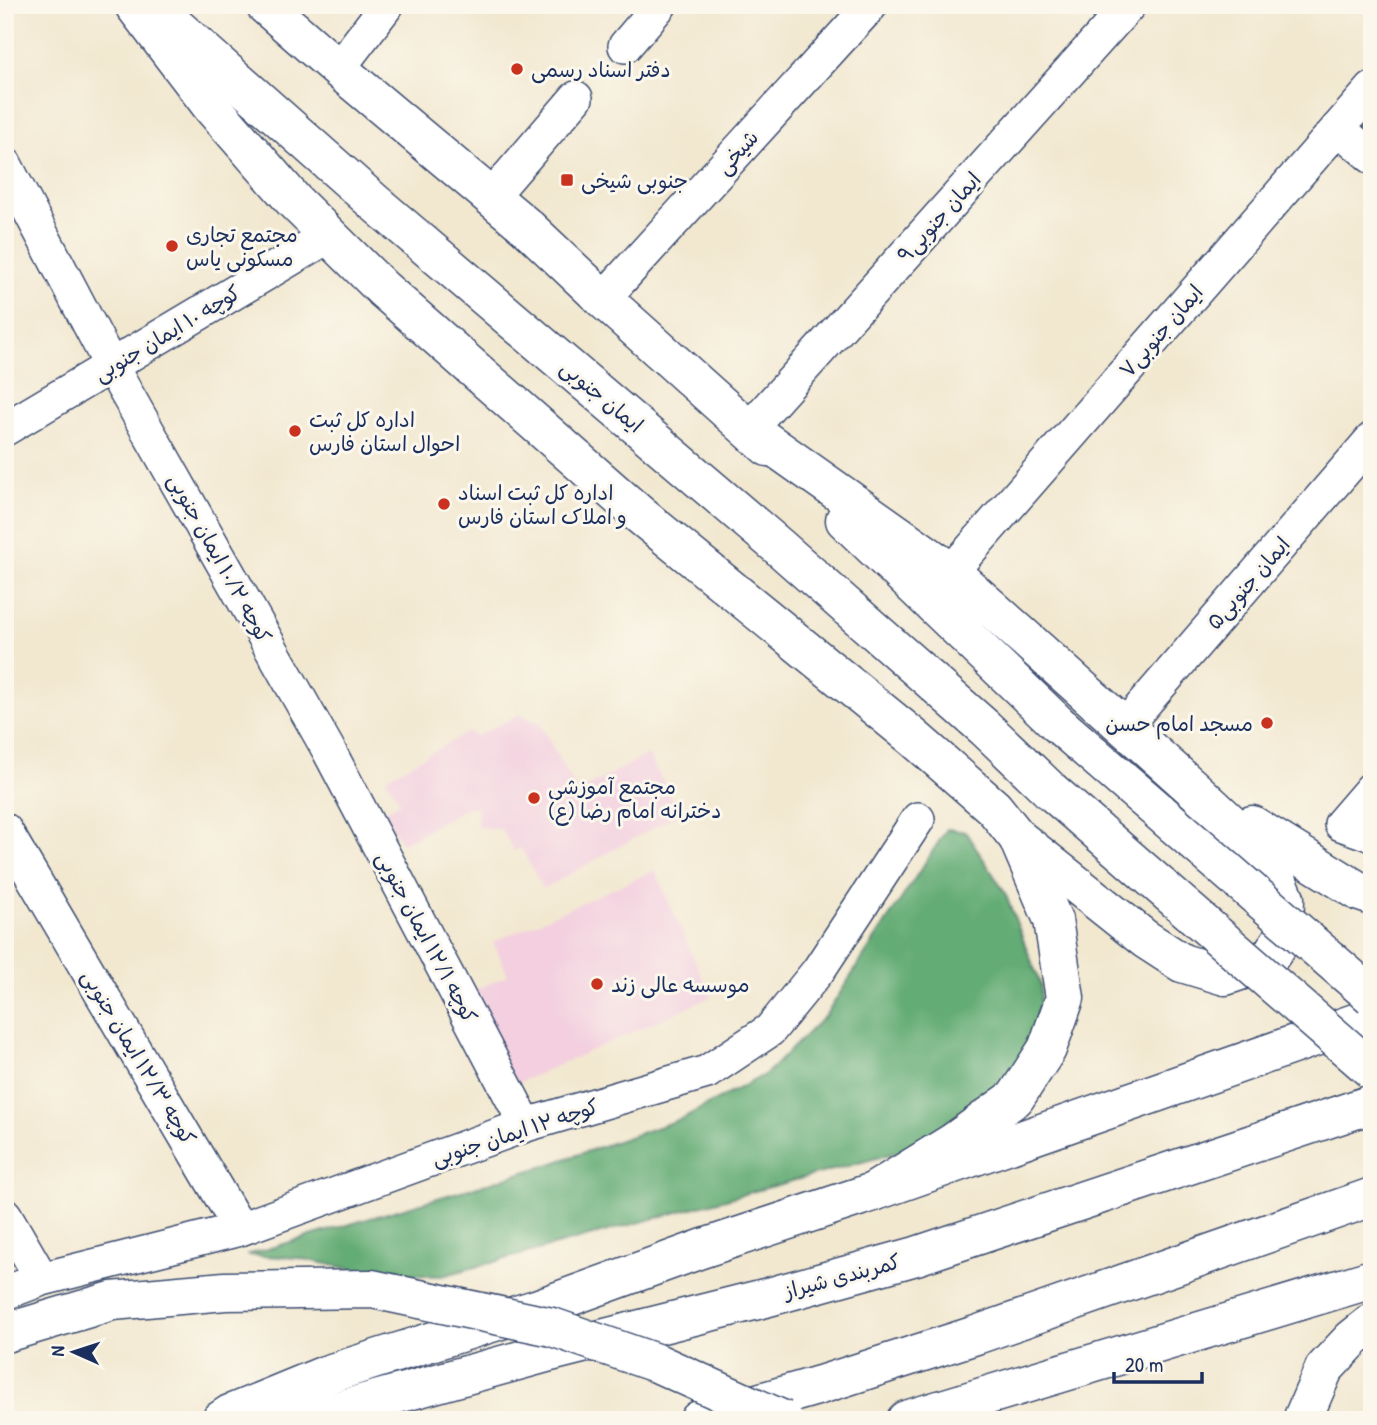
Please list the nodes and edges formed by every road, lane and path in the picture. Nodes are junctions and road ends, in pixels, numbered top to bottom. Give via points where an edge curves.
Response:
1 (134, 5) edge
2 (152, 5) edge
3 (265, 5) edge
4 (387, 5) edge
5 (660, 5) edge
6 (871, 5) edge
7 (1129, 5) edge
8 (625, 46) dead end
9 (338, 69) junction
10 (1372, 89) edge
11 (576, 99) dead end
12 (1338, 128) junction
13 (1372, 157) edge
14 (5, 164) edge
15 (491, 197) junction
16 (329, 236) junction
17 (603, 299) junction
18 (111, 366) junction
19 (5, 429) edge
20 (749, 429) junction
21 (1372, 439) edge
22 (951, 572) junction
23 (1124, 727) junction
24 (328, 750) joint
25 (1372, 788) edge
26 (1196, 791) junction
27 (918, 819) dead end
28 (5, 830) edge
29 (1357, 830) edge
30 (1018, 838) junction
31 (1372, 896) edge
32 (1372, 996) edge
33 (1372, 1017) edge
34 (1372, 1070) edge
35 (1372, 1104) edge
36 (526, 1125) junction
37 (873, 1192) junction
38 (1372, 1197) edge
39 (5, 1215) edge
40 (240, 1228) junction
41 (42, 1279) junction
42 (1372, 1279) edge
43 (5, 1293) edge
44 (1372, 1323) edge
45 (5, 1334) edge
46 (221, 1420) edge
47 (303, 1420) edge
48 (699, 1420) edge
49 (783, 1420) edge
50 (906, 1420) edge
51 (1302, 1420) edge

1 - 16 main road via 212,107
2 - 34 main road, ایمان جنوبی, bridge via 375,203 798,564
3 - 9 main road
4 - 9 street
5 - 8 street
6 - 17 street, شیخی
7 - 20 street, ایمان جنوبی۹
9 - 15 main road
10 - 12 street, ایمان جنوبی۷
11 - 15 street
12 - 13 street
12 - 22 street, ایمان جنوبی۷
14 - 18 street, کوچه ۱۰/۲ ایمان جنوبی
15 - 17 main road
16 - 18 street, کوچه ۱۰ ایمان جنوبی
16 - 30 main road via 640,515 914,738 994,808
17 - 20 main road
18 - 19 street, کوچه ۱۰ ایمان جنوبی
18 - 24 street, کوچه ۱۰/۲ ایمان جنوبی
20 - 22 main road
20 - 32 main road, bridge via 1058,724
21 - 23 street, ایمان جنوبی۵
22 - 23 main road
23 - 26 main road
24 - 36 street, کوچه ۱۲/۱ ایمان جنوبی
25 - 29 street
26 - 30 main road via 1268,858 1285,898 1284,936 1266,962 1225,976 1182,963 1145,939
26 - 31 main road
27 - 36 street, کوچه ۱۲ ایمان جنوبی via 818,971 770,1030 707,1072
28 - 40 street, کوچه ۱۲/۳ ایمان جنوبی
30 - 37 main road via 1053,920 1065,998 1047,1049 1015,1098
33 - 37 main road
35 - 47 main road, کمربندی شیراز via 916,1256
36 - 40 street, کوچه ۱۲ ایمان جنوبی
37 - 46 main road via 536,1309 325,1375
38 - 48 main road via 976,1335
39 - 41 street
40 - 41 street, کوچه ۱۲ ایمان جنوبی
41 - 43 street, کوچه ۱۲ ایمان جنوبی
42 - 50 main road
44 - 51 main road via 1324,1369
45 - 49 main road, bridge via 112,1301 225,1291 372,1289 552,1327 659,1364

